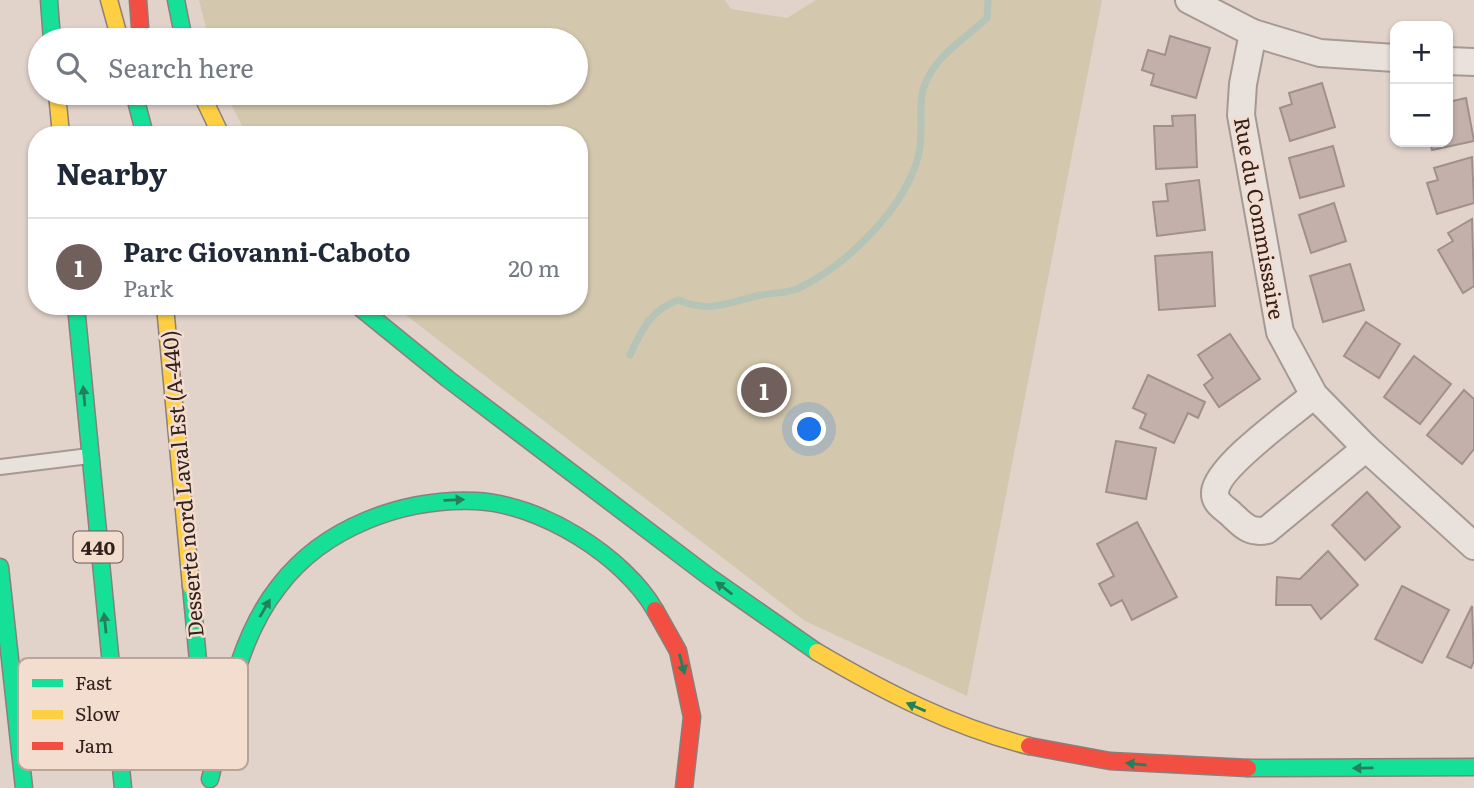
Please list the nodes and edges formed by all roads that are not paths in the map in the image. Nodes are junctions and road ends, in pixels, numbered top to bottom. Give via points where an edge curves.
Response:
1 (48, 0) edge
2 (109, 0) edge
3 (138, 0) edge
4 (176, 0) edge
5 (1189, 0) edge
6 (51, 28) edge
7 (117, 28) edge
8 (140, 28) edge
9 (182, 28) edge
10 (1252, 33) junction
11 (1390, 58) edge
12 (1453, 61) edge
13 (1474, 62) edge
14 (58, 105) edge
15 (138, 105) edge
16 (146, 105) edge
17 (207, 105) edge
18 (60, 126) edge
19 (144, 126) edge
20 (147, 126) edge
21 (217, 126) edge
22 (77, 315) edge
23 (166, 315) edge
24 (370, 315) edge
25 (1314, 395) junction
26 (1366, 448) junction
27 (89, 456) junction
28 (0, 467) edge
29 (1474, 546) edge
30 (0, 567) edge
31 (110, 658) edge
32 (198, 658) edge
33 (244, 658) edge
34 (18, 733) edge
35 (1474, 767) edge
36 (22, 770) edge
37 (121, 770) edge
38 (24, 788) edge
39 (123, 788) edge
40 (684, 788) edge

1 - 6 main road
2 - 7 main road
3 - 8 main road
4 - 9 main road
5 - 10 street
10 - 11 street via 1320,53
10 - 25 street, Rue du Commissaire via 1241,115 1280,332
12 - 13 street
14 - 18 main road
15 - 19 main road
16 - 20 main road
17 - 21 main road
27 -> 22 main road, 440
23 - 32 main road, Desserte nord Laval Est (A-440)
35 -> 24 main road via 1157,766 1056,752 937,716 848,673 782,631
25 - 26 street, Rue du Commissaire
25 - 26 street via 1224,471 1215,492 1217,502 1248,529 1267,530
26 - 29 street, Rue du Commissaire
27 - 28 lane
31 -> 27 main road, 440
30 - 34 main road
33 -> 40 main road via 266,605 288,575 332,538 379,514 416,503 470,500 510,505 563,525 611,557 649,598 678,649 689,691 691,735
36 - 38 main road
39 -> 37 main road, 440

